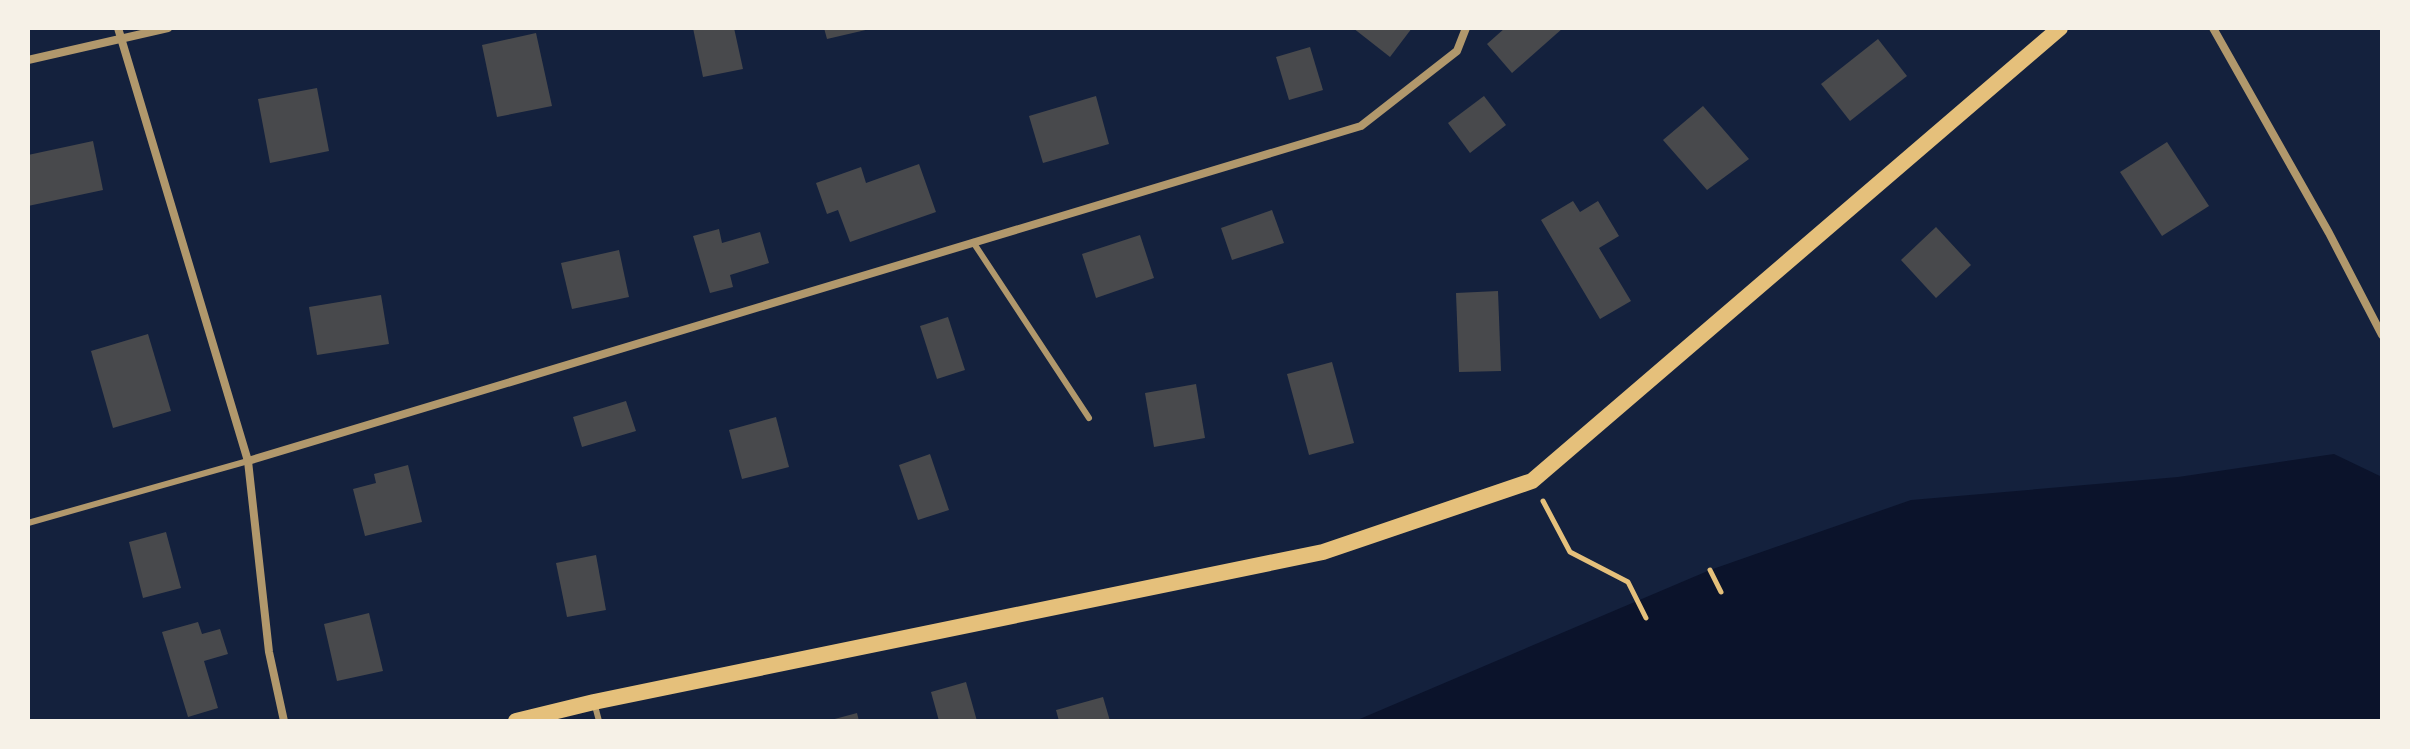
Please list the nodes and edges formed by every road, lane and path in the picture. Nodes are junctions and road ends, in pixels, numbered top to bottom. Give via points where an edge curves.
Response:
1 (118, 28) edge
2 (168, 28) edge
3 (1466, 28) edge
4 (2060, 28) edge
5 (2213, 28) edge
6 (120, 39) junction
7 (28, 60) edge
8 (973, 242) junction
9 (2382, 335) edge
10 (1089, 418) dead end
11 (248, 461) junction
12 (1532, 481) junction
13 (28, 523) edge
14 (1710, 570) dead end
15 (1721, 592) dead end
16 (1646, 618) dead end
17 (594, 702) junction
18 (284, 721) edge
19 (516, 721) edge
20 (599, 721) edge

1 - 6 street
2 - 6 street
3 - 8 street via 1457,51 1361,126
4 - 12 main road
5 - 9 street
6 - 7 street
6 - 11 street
8 - 10 lane
8 - 11 street
11 - 13 lane
11 - 18 street via 269,652
12 - 16 path via 1570,552 1628,582
12 - 17 main road via 1323,552
14 - 15 path
17 - 19 main road
17 - 20 lane

